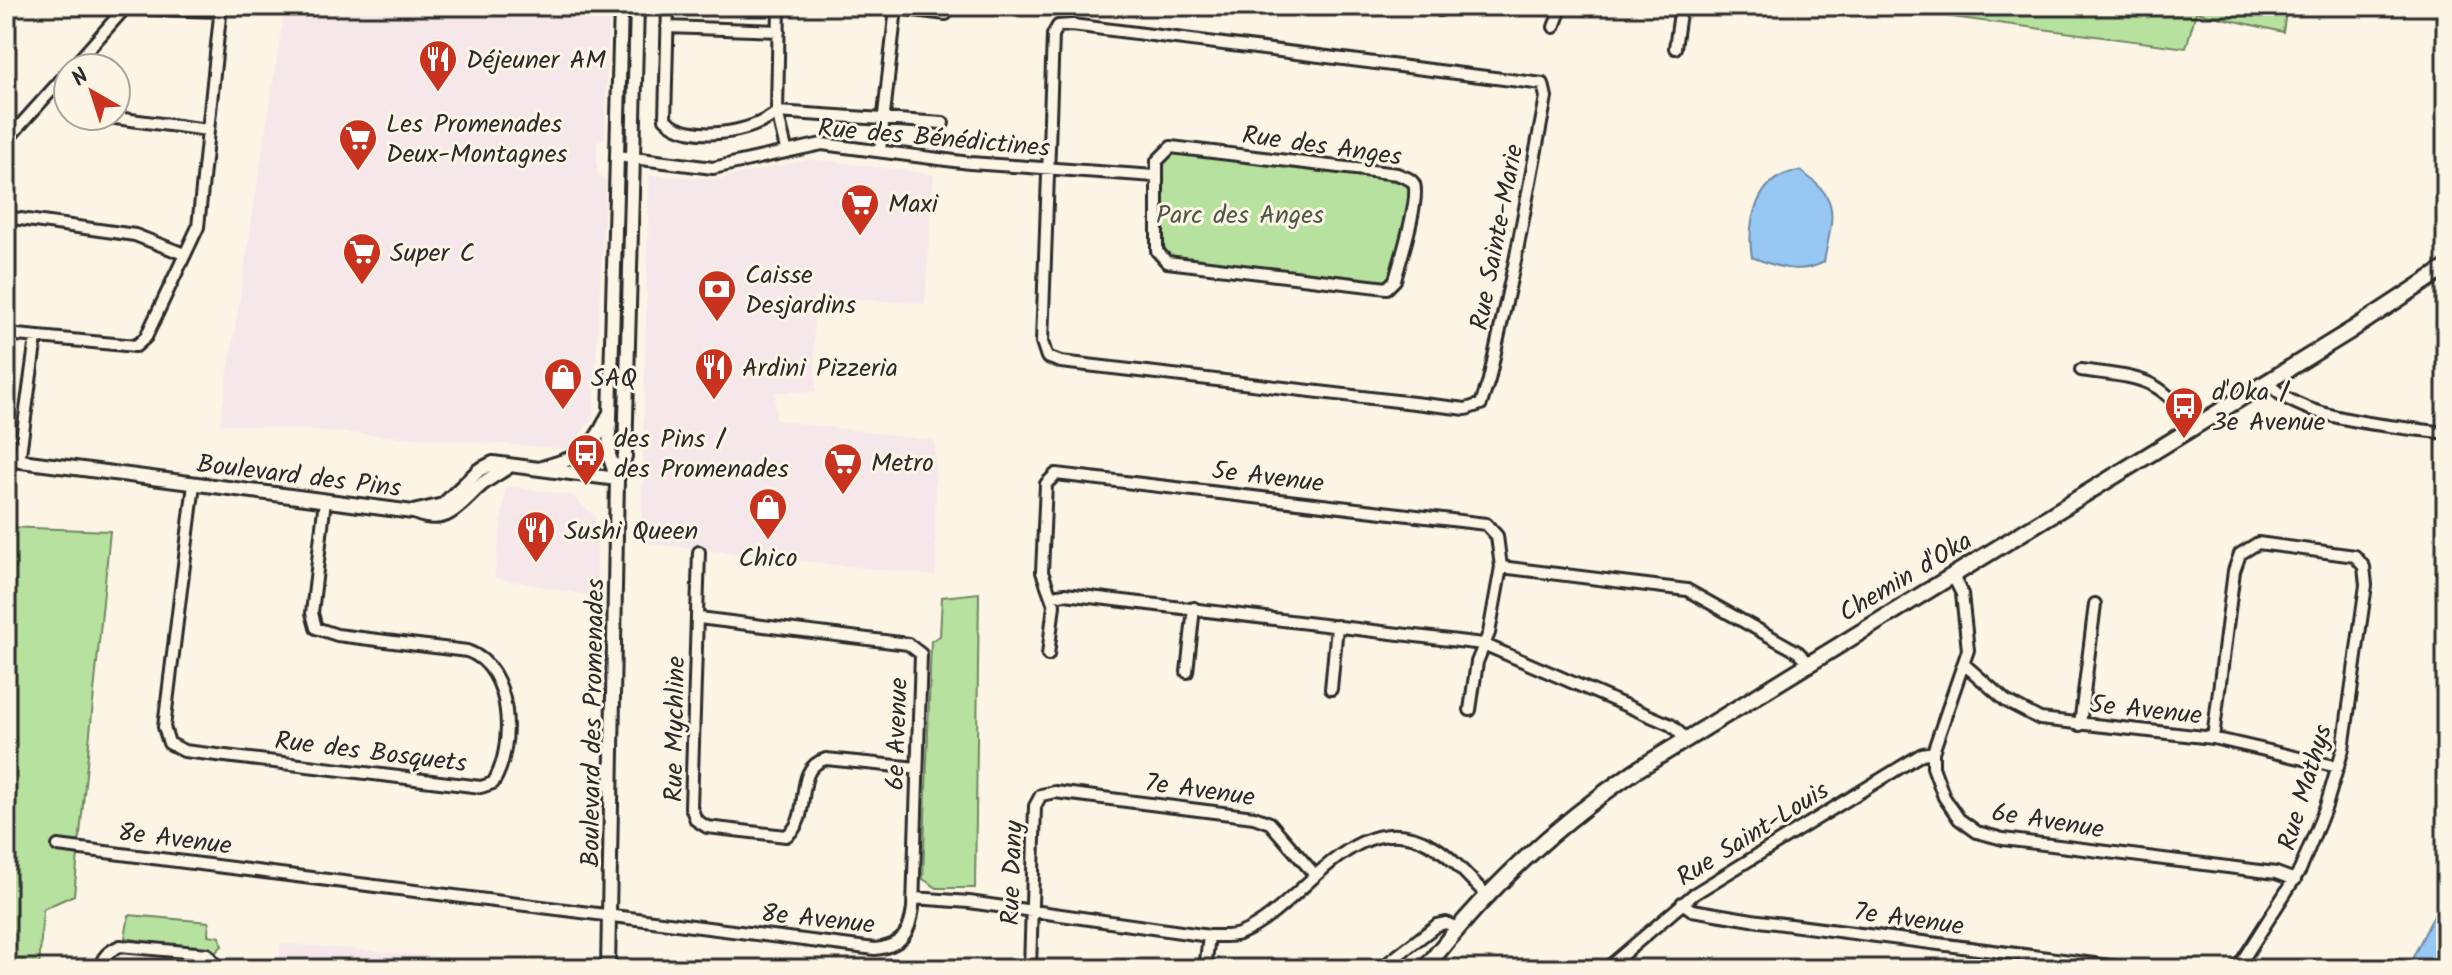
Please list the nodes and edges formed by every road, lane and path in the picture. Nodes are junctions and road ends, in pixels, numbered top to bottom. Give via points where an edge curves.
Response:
1 (621, 6) edge
2 (637, 6) edge
3 (668, 6) edge
4 (779, 6) edge
5 (882, 6) edge
6 (1562, 6) edge
7 (1681, 6) edge
8 (221, 8) edge
9 (896, 8) edge
10 (946, 14) dead end
11 (667, 27) junction
12 (1554, 27) dead end
13 (779, 31) junction
14 (1675, 48) dead end
15 (86, 52) edge
16 (52, 90) edge
17 (777, 112) junction
18 (885, 119) junction
19 (132, 120) edge
20 (943, 123) dead end
21 (208, 130) junction
22 (6, 141) edge
23 (786, 149) junction
24 (880, 150) junction
25 (617, 156) junction
26 (632, 158) junction
27 (1048, 169) junction
28 (1155, 176) junction
29 (6, 217) edge
30 (184, 254) junction
31 (2446, 268) edge
32 (6, 334) edge
33 (36, 338) junction
34 (2081, 370) dead end
35 (2268, 382) junction
36 (610, 411) junction
37 (2193, 429) junction
38 (2446, 433) edge
39 (13, 460) edge
40 (535, 470) junction
41 (617, 479) junction
42 (194, 484) junction
43 (325, 500) junction
44 (699, 552) dead end
45 (1501, 567) junction
46 (1953, 576) junction
47 (1052, 596) junction
48 (2095, 604) dead end
49 (1194, 608) junction
50 (699, 618) junction
51 (1337, 626) junction
52 (1483, 644) junction
53 (1048, 655) dead end
54 (1809, 663) junction
55 (1965, 665) junction
56 (1187, 672) dead end
57 (1331, 689) dead end
58 (1470, 710) dead end
59 (2080, 725) junction
60 (2213, 738) junction
61 (1686, 739) junction
62 (1933, 752) junction
63 (2338, 767) junction
64 (917, 768) junction
65 (1055, 792) joint
66 (58, 846) dead end
67 (1315, 875) junction
68 (2295, 880) junction
69 (1487, 895) junction
70 (914, 898) junction
71 (1682, 903) junction
72 (1031, 910) junction
73 (610, 916) junction
74 (1458, 928) junction
75 (1209, 936) junction
76 (100, 969) edge
77 (220, 969) edge
78 (608, 969) edge
79 (1030, 969) edge
80 (1205, 969) edge
81 (1380, 969) edge
82 (1425, 969) edge
83 (1606, 969) edge
84 (2133, 969) edge
85 (2237, 969) edge

1 - 25 street, Boulevard des Promenades
2 - 26 street, Boulevard des Promenades
3 - 11 street
4 - 13 street
5 - 9 street
6 - 12 street
7 - 14 street
8 - 15 street via 125,8
8 - 21 street
9 - 10 street
9 - 18 street
11 - 13 street
11 - 17 street via 665,119 671,126 716,132 762,122
13 - 17 street
16 - 22 street
17 - 18 street
17 - 23 street
18 - 20 street
18 - 24 street
19 - 21 street
21 - 30 street via 198,227
23 - 24 street, Rue des Bénédictines via 822,144
23 - 26 street, Rue des Bénédictines via 718,167
24 - 27 street, Rue des Bénédictines
25 - 26 street, Rue des Bénédictines
25 - 36 street, Boulevard des Promenades
26 - 41 street, Boulevard des Promenades via 625,456
27 - 27 street, Rue Sainte-Marie via 1053,35 1058,26 1533,81 1543,84 1546,97 1489,380 1481,404 1466,409 1047,357 1042,342
27 - 28 street, Rue des Bénédictines
28 - 28 street, Rue des Anges via 1157,161 1171,147 1411,179 1414,200 1395,280 1387,288 1167,262 1157,251
29 - 30 street via 135,235
30 - 33 street via 161,309 136,346
31 - 35 main road, Chemin d'Oka
32 - 33 street
33 - 39 street
34 - 37 street via 2156,384
35 - 37 main road, Chemin d'Oka
35 - 38 street via 2286,398 2339,416
36 - 40 street via 588,450
36 - 41 street, Boulevard des Promenades via 609,455
37 - 46 main road, Chemin d'Oka
39 - 42 street, Boulevard des Pins
40 - 41 street
40 - 43 street, Boulevard des Pins via 508,467 446,515 432,519
41 - 73 street, Boulevard des Promenades
42 - 43 street, Boulevard des Pins
42 - 43 street, Rue des Bosquets via 164,727 169,743 184,751 481,787 493,783 501,771 508,710 504,691 481,658 467,651 316,628 312,613
44 - 50 street, Rue Mychline
45 - 47 street, 5e Avenue via 1497,536 1486,524 1056,474 1046,484 1042,572
45 - 52 street
45 - 54 street via 1687,590
46 - 54 main road, Chemin d'Oka
46 - 55 street via 1963,598
47 - 49 street
47 - 53 street
48 - 59 street
49 - 51 street
49 - 56 street
50 - 64 street, 6e Avenue via 908,644 921,654
50 - 64 street, Rue Mychline via 691,807 696,820 707,827 786,836 799,824 807,771 816,762
51 - 52 street
51 - 57 street
52 - 58 street
52 - 61 street via 1671,725
54 - 61 main road, Chemin d'Oka
55 - 59 street, 5e Avenue via 2022,711
55 - 62 street
59 - 60 street, 5e Avenue
60 - 63 street, 5e Avenue
60 - 63 street, Rue Mathys via 2240,554 2258,543 2355,556 2364,567 2366,585
61 - 69 main road, Chemin d'Oka via 1595,799
62 - 68 street, 6e Avenue via 1935,775 1948,804 1964,824 1985,835 2276,873
62 - 71 street, Rue Saint-Louis
63 - 68 street, Rue Mathys
64 - 70 street, 6e Avenue
65 - 67 street, 7e Avenue via 1254,817 1270,823
65 - 72 street, Rue Dany via 1041,795 1035,806
66 - 73 street, 8e Avenue
67 - 69 street, 8e Avenue via 1367,840 1405,836 1441,852
67 - 75 street, 8e Avenue via 1257,924 1238,934
68 - 85 street, Rue Mathys
69 - 74 main road, Chemin d'Oka
70 - 72 street, 8e Avenue
70 - 73 street, 8e Avenue via 909,931 890,947 875,949
71 - 83 street, Rue Saint-Louis
71 - 84 street, 7e Avenue via 1692,910 1752,920
72 - 75 street, 8e Avenue
72 - 79 street, Rue Dany
73 - 78 street, Boulevard des Promenades
74 - 81 street via 1437,925
74 - 82 main road, Chemin d'Oka
75 - 80 street
76 - 77 street via 101,961 120,946 207,954

